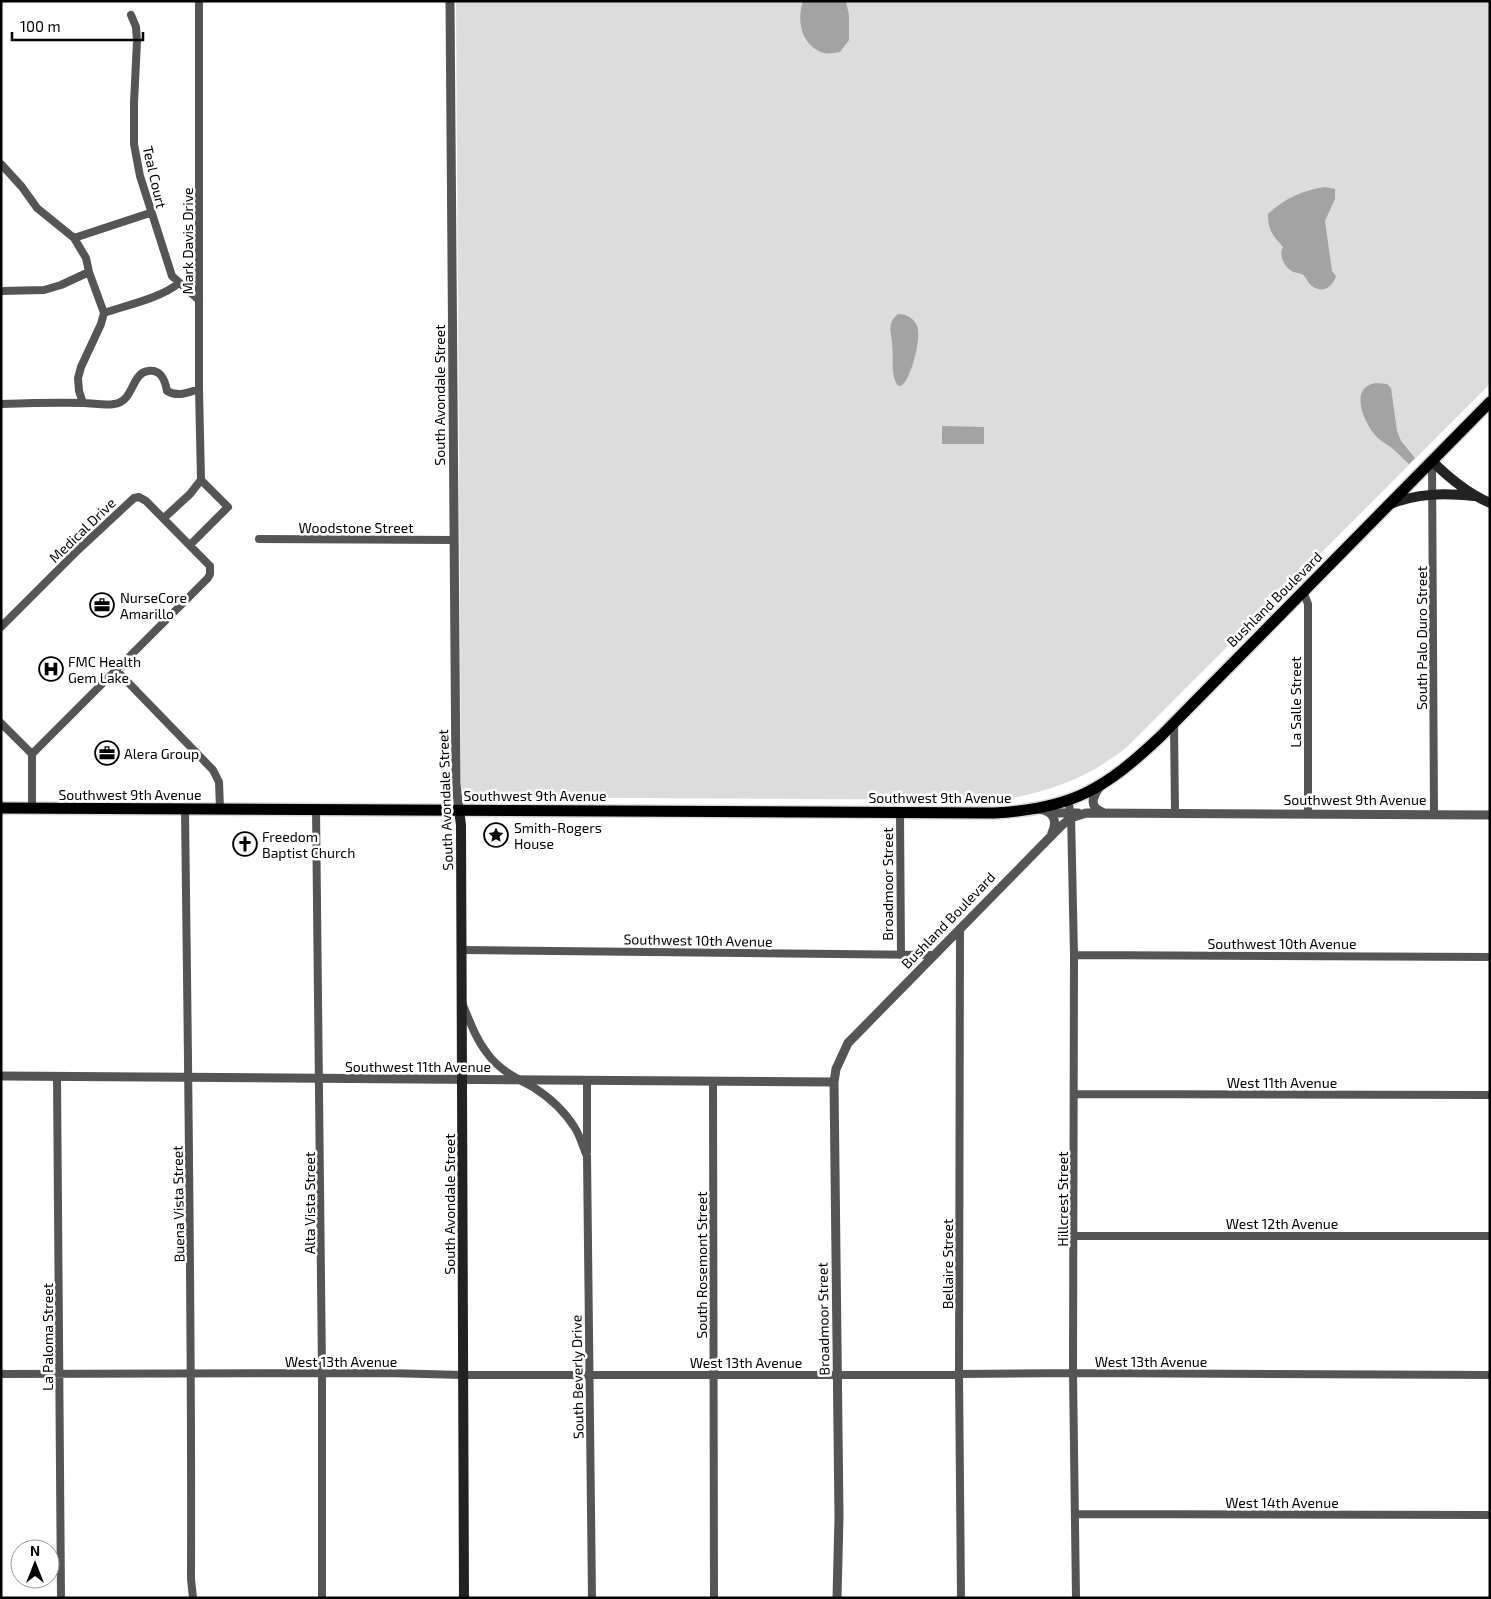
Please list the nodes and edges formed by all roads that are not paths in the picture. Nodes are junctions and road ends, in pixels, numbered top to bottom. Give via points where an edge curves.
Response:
1 (199, 1) edge
2 (450, 1) edge
3 (131, 15) dead end
4 (1, 164) edge
5 (150, 213) junction
6 (74, 238) junction
7 (89, 272) junction
8 (179, 282) junction
9 (1, 291) edge
10 (200, 300) junction
11 (104, 313) junction
12 (200, 389) junction
13 (1490, 402) edge
14 (83, 403) junction
15 (1, 404) edge
16 (1432, 461) junction
17 (201, 480) junction
18 (1433, 494) junction
19 (1474, 496) junction
20 (1490, 503) edge
21 (1388, 506) junction
22 (164, 518) junction
23 (259, 539) dead end
24 (454, 540) junction
25 (190, 545) junction
26 (1303, 591) junction
27 (1, 627) edge
28 (116, 670) junction
29 (1, 723) edge
30 (1174, 723) junction
31 (32, 754) junction
32 (1101, 785) junction
33 (1068, 801) junction
34 (1, 808) edge
35 (32, 808) junction
36 (185, 809) junction
37 (220, 809) junction
38 (316, 809) junction
39 (1039, 809) junction
40 (459, 810) junction
41 (900, 813) junction
42 (1051, 813) junction
43 (1104, 813) junction
44 (1176, 813) junction
45 (1308, 814) junction
46 (1434, 815) junction
47 (1490, 815) edge
48 (1071, 816) junction
49 (1049, 838) junction
50 (960, 929) junction
51 (462, 950) junction
52 (901, 955) junction
53 (935, 955) junction
54 (1074, 955) junction
55 (1490, 957) edge
56 (462, 1002) junction
57 (848, 1043) joint
58 (1, 1076) edge
59 (57, 1077) junction
60 (190, 1078) junction
61 (320, 1079) junction
62 (463, 1080) junction
63 (518, 1080) junction
64 (587, 1082) junction
65 (713, 1082) junction
66 (834, 1082) junction
67 (1074, 1094) junction
68 (1490, 1095) edge
69 (587, 1156) junction
70 (1074, 1236) junction
71 (1490, 1236) edge
72 (192, 1373) junction
73 (322, 1373) junction
74 (1074, 1373) junction
75 (1, 1374) edge
76 (59, 1374) junction
77 (959, 1374) junction
78 (463, 1375) junction
79 (589, 1375) junction
80 (713, 1375) junction
81 (837, 1375) junction
82 (1490, 1375) edge
83 (1075, 1514) junction
84 (1490, 1515) edge
85 (61, 1598) edge
86 (193, 1598) edge
87 (322, 1598) edge
88 (464, 1598) edge
89 (592, 1598) edge
90 (714, 1598) edge
91 (837, 1598) edge
92 (961, 1598) edge
93 (1076, 1598) edge

1 - 10 street, Mark Davis Drive
2 - 24 street, South Avondale Street
3 - 5 street, Teal Court via 137,41 134,144
4 - 6 street via 37,208
5 - 6 street
5 - 8 street, Teal Court via 172,276
6 - 7 street via 86,258
7 - 9 street via 44,290
7 - 11 street
8 - 10 street, Teal Court
8 - 11 street via 155,296
10 - 12 street, Mark Davis Drive
11 - 14 street via 78,378
12 - 14 street via 173,394 167,390 160,374 146,371 139,375 125,400 115,404
12 - 17 street, Mark Davis Drive
13 - 16 main road, Bushland Boulevard
14 - 15 street
16 - 18 street, South Palo Duro Street
16 - 19 main road
16 - 21 main road, Bushland Boulevard
17 - 22 street
17 - 25 street via 228,507
18 - 19 main road
18 - 21 main road via 1412,497
18 - 46 street, South Palo Duro Street
19 - 20 main road
21 - 26 main road, Bushland Boulevard
22 - 25 street, Medical Drive
22 - 27 street, Medical Drive via 143,498 130,501
23 - 24 street, Woodstone Street
24 - 40 street, South Avondale Street via 456,798
25 - 28 street, Medical Drive via 210,566 208,578
26 - 30 main road, Bushland Boulevard
26 - 45 street, La Salle Street via 1308,604
28 - 31 street, Medical Drive
28 - 37 street via 213,770 219,782
29 - 31 street
30 - 32 main road, Bushland Boulevard via 1136,759
30 - 44 street
31 - 35 street
32 - 33 main road, Bushland Boulevard
32 - 43 street via 1092,804
33 - 39 main road, Southwest 9th Avenue
33 - 48 street, Hillcrest Street
34 - 35 main road, Southwest 9th Avenue
35 - 36 main road, Southwest 9th Avenue
36 - 37 main road, Southwest 9th Avenue
36 - 60 street, Buena Vista Street
37 - 38 main road, Southwest 9th Avenue
38 - 40 main road, Southwest 9th Avenue
38 - 61 street, Alta Vista Street
39 - 41 main road, Southwest 9th Avenue via 994,813
39 - 42 street
40 - 41 main road, Southwest 9th Avenue
40 - 51 main road, South Avondale Street
41 - 52 street, Broadmoor Street
42 - 48 street
42 - 49 street via 1055,822
43 - 44 street, Southwest 9th Avenue
43 - 48 street, Southwest 9th Avenue
44 - 45 street, Southwest 9th Avenue
45 - 46 street, Southwest 9th Avenue
46 - 47 street, Southwest 9th Avenue
48 - 49 street, Bushland Boulevard
48 - 54 street, Hillcrest Street
49 - 50 street, Bushland Boulevard
50 - 53 street, Bushland Boulevard
50 - 77 street, Bellaire Street
51 - 52 street, Southwest 10th Avenue
51 - 56 main road, South Avondale Street
52 - 53 street, Southwest 10th Avenue
53 - 57 street, Bushland Boulevard
54 - 55 street, Southwest 10th Avenue
54 - 67 street, Hillcrest Street
56 - 62 main road, South Avondale Street
56 - 63 street, South Beverly Drive via 477,1038 488,1054
57 - 66 street, Broadmoor Street via 836,1069
58 - 59 street, Southwest 11th Avenue
59 - 60 street, Southwest 11th Avenue
59 - 76 street, La Paloma Street
60 - 61 street, Southwest 11th Avenue
60 - 72 street, Buena Vista Street
61 - 62 street, Southwest 11th Avenue
61 - 73 street, Alta Vista Street
62 - 63 street, Southwest 11th Avenue
62 - 78 main road, South Avondale Street
63 - 64 street, Southwest 11th Avenue
63 - 69 street, South Beverly Drive via 548,1098 562,1112 575,1128
64 - 65 street, Southwest 11th Avenue
64 - 69 street, South Beverly Drive
65 - 66 street, Southwest 11th Avenue
65 - 80 street, South Rosemont Street
66 - 81 street, Broadmoor Street
67 - 68 street, West 11th Avenue
67 - 70 street, Hillcrest Street
69 - 79 street, South Beverly Drive
70 - 71 street, West 12th Avenue
70 - 74 street, Hillcrest Street
72 - 73 street, West 13th Avenue
72 - 76 street, West 13th Avenue
72 - 86 street, Buena Vista Street
73 - 78 street, West 13th Avenue
73 - 87 street, Alta Vista Street
74 - 77 street, West 13th Avenue
74 - 82 street, West 13th Avenue
74 - 83 street, Hillcrest Street
75 - 76 street, West 13th Avenue
76 - 85 street, La Paloma Street
77 - 81 street, West 13th Avenue
77 - 92 street, Bellaire Street
78 - 79 street, West 13th Avenue
78 - 88 main road, South Avondale Street
79 - 80 street, West 13th Avenue
79 - 89 street, South Beverly Drive
80 - 81 street, West 13th Avenue
80 - 90 street, South Rosemont Street
81 - 91 street, Broadmoor Street
83 - 84 street, West 14th Avenue
83 - 93 street, Hillcrest Street

